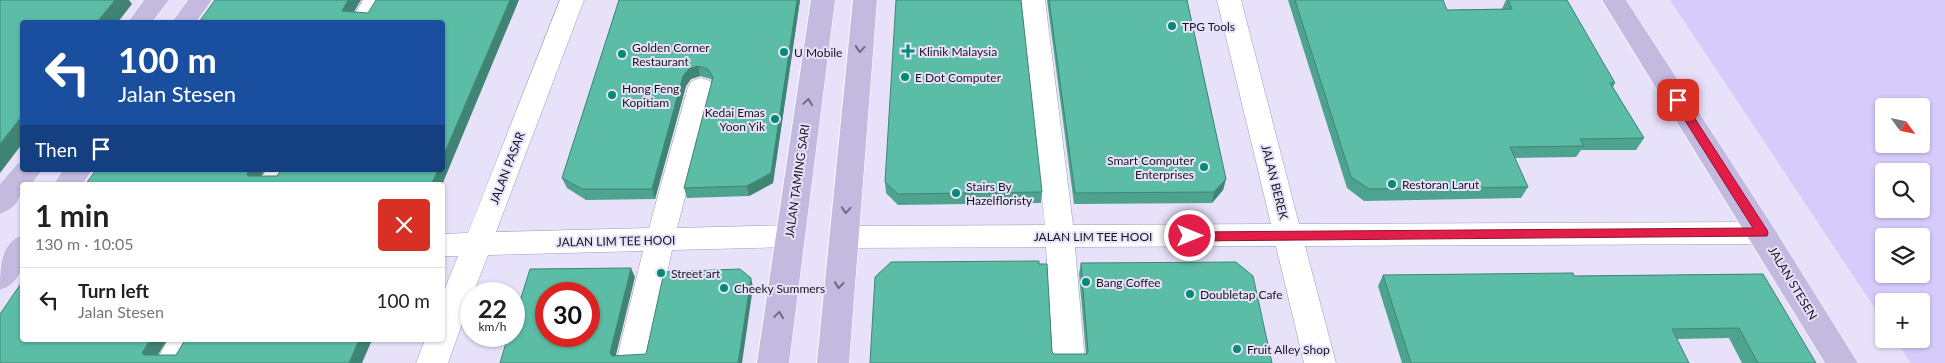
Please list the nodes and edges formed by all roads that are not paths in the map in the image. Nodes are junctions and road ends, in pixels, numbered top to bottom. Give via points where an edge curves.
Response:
1 (157, 0) edge
2 (200, 0) edge
3 (375, 0) edge
4 (572, 0) edge
5 (822, 0) edge
6 (865, 0) edge
7 (1033, 0) edge
8 (1229, 0) edge
9 (1614, 0) edge
10 (142, 20) edge
11 (185, 20) edge
12 (363, 20) edge
13 (701, 86) dead end
14 (26, 172) edge
15 (0, 203) edge
16 (1762, 233) junction
17 (1060, 235) junction
18 (1288, 235) junction
19 (790, 236) junction
20 (844, 237) junction
21 (660, 240) junction
22 (478, 244) junction
23 (445, 245) edge
24 (20, 253) edge
25 (0, 278) edge
26 (445, 328) edge
27 (183, 342) edge
28 (440, 342) edge
29 (171, 363) edge
30 (432, 363) edge
31 (632, 363) edge
32 (773, 363) edge
33 (833, 363) edge
34 (1069, 363) edge
35 (1320, 363) edge
36 (1842, 363) edge

1 - 10 main road
2 - 11 main road
3 - 12 street
4 - 22 street, JALAN PASAR
19 -> 5 main road, JALAN TAMING SARI
6 -> 20 main road
7 - 17 street
8 - 18 street, JALAN BEREK
9 - 16 main road, JALAN STESEN
13 - 21 street
14 - 15 main road
16 - 18 street, JALAN LIM TEE HOOI
16 - 36 main road, JALAN STESEN
17 - 18 street, JALAN LIM TEE HOOI
17 - 20 street, JALAN LIM TEE HOOI
17 - 34 street
18 - 35 street, JALAN BEREK
19 - 21 street, JALAN LIM TEE HOOI
32 -> 19 main road, JALAN TAMING SARI
20 -> 33 main road
21 - 22 street, JALAN LIM TEE HOOI
21 - 31 street
22 - 23 street, JALAN LIM TEE HOOI
22 - 26 street, JALAN PASAR
24 - 25 main road
27 - 29 street
28 - 30 street

